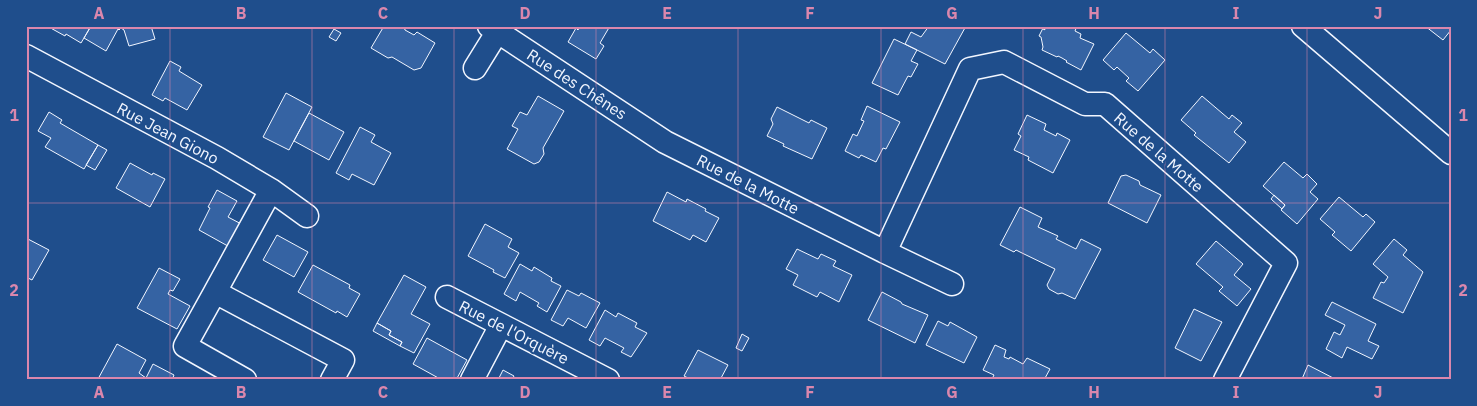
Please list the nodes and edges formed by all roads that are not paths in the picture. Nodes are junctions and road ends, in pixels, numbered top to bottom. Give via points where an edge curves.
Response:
1 (1303, 26) edge
2 (496, 28) edge
3 (26, 56) edge
4 (475, 68) dead end
5 (665, 142) joint
6 (1451, 153) edge
7 (271, 190) junction
8 (307, 216) dead end
9 (885, 252) junction
10 (952, 284) dead end
11 (215, 292) junction
12 (448, 297) dead end
13 (500, 325) junction
14 (245, 380) edge
15 (332, 380) edge
16 (472, 380) edge
17 (608, 380) edge
18 (1225, 380) edge

1 - 6 street
2 - 4 street
2 - 5 street, Rue des Chênes
3 - 7 street, Rue Jean Giono
5 - 9 street, Rue de la Motte
7 - 8 street, Rue Jean Giono
7 - 11 street
9 - 10 street, Rue de la Motte
9 - 18 street, Rue de la Motte via 970,69 1004,62 1085,104 1105,104 1286,263
11 - 14 street via 185,346
11 - 15 street via 343,360
12 - 13 street, Rue de l'Orquère
13 - 16 street
13 - 17 street, Rue de l'Orquère

